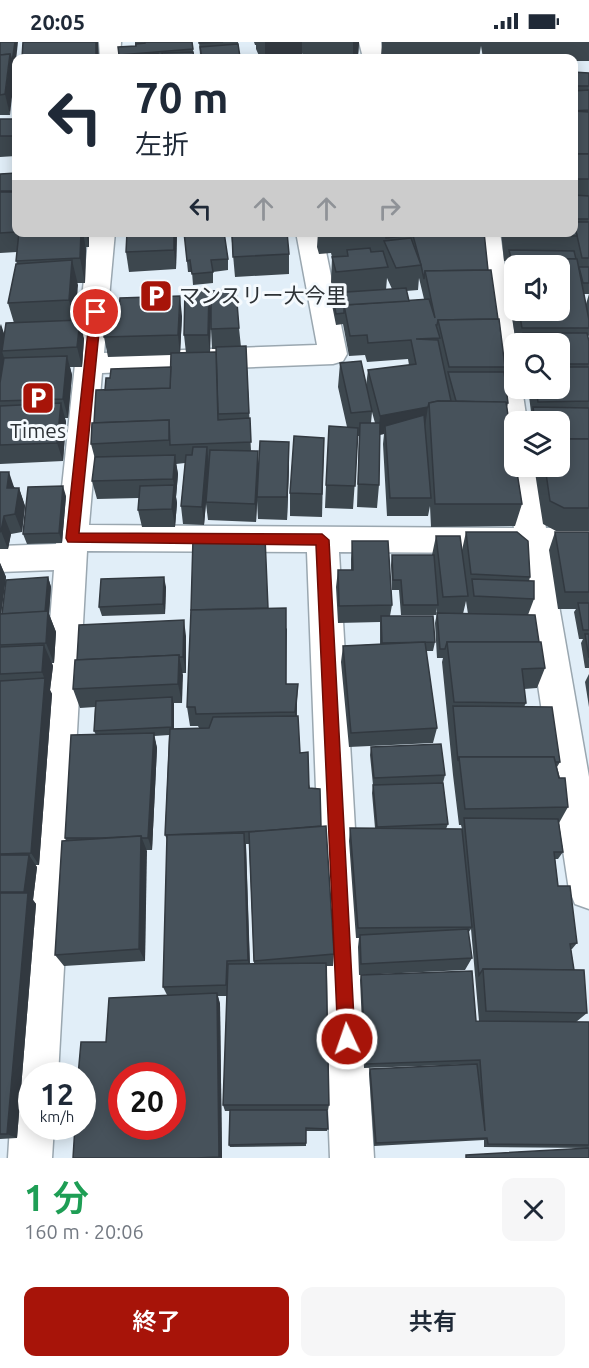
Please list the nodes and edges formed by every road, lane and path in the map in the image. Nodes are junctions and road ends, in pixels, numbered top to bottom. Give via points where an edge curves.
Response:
1 (101, 237) edge
2 (310, 237) edge
3 (488, 237) edge
4 (85, 342) junction
5 (511, 411) edge
6 (522, 477) edge
7 (322, 540) junction
8 (532, 540) junction
9 (589, 541) edge
10 (72, 547) junction
11 (0, 559) edge
12 (589, 890) edge
13 (37, 1062) edge
14 (31, 1140) edge
15 (30, 1158) edge
16 (352, 1158) edge

1 - 4 street
2 - 4 street via 333,354
3 - 5 street
4 - 10 street
6 - 8 street
7 - 8 street
7 - 10 street
7 - 16 street
8 - 9 street
8 - 12 street
10 - 11 street
10 - 13 street
14 - 15 street

